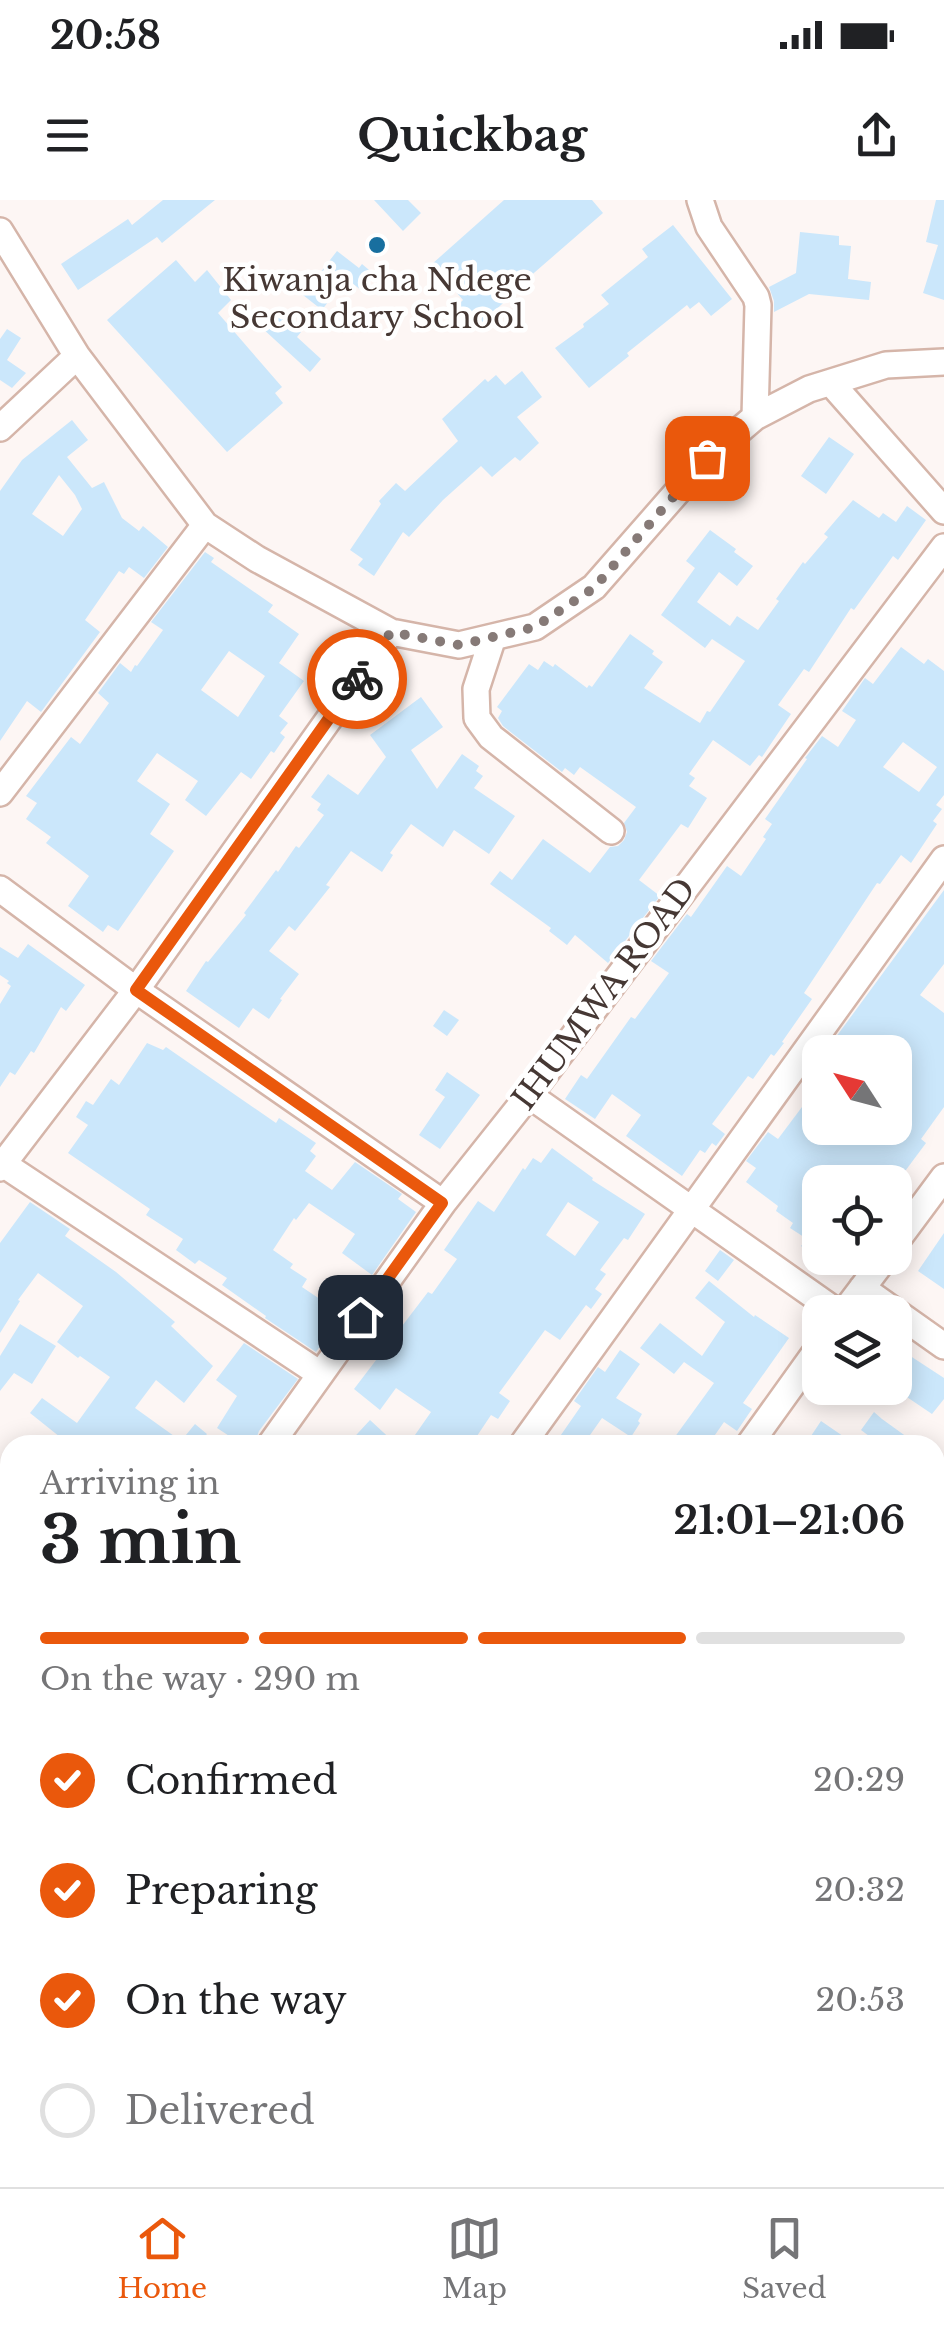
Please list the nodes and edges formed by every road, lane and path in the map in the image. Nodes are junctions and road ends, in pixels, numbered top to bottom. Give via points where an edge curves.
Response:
1 (700, 200) edge
2 (0, 231) edge
3 (77, 356) junction
4 (944, 362) edge
5 (831, 383) junction
6 (755, 417) junction
7 (0, 428) edge
8 (944, 511) edge
9 (205, 525) junction
10 (944, 547) edge
11 (391, 632) junction
12 (493, 637) junction
13 (0, 794) edge
14 (611, 830) dead end
15 (944, 859) edge
16 (0, 889) edge
17 (136, 990) junction
18 (529, 1095) junction
19 (1, 1165) edge
20 (944, 1177) edge
21 (442, 1203) junction
22 (692, 1212) junction
23 (912, 1220) edge
24 (872, 1275) edge
25 (862, 1288) junction
26 (815, 1295) edge
27 (856, 1295) edge
28 (944, 1346) edge
29 (802, 1371) edge
30 (320, 1374) junction
31 (277, 1435) edge
32 (529, 1435) edge
33 (756, 1435) edge

1 - 6 street via 709,227 758,305
2 - 3 street
3 - 7 street
3 - 9 street
4 - 5 street via 886,365
5 - 6 street
5 - 8 street
6 - 12 street via 707,458 594,588 535,627
9 - 11 street
9 - 13 street
10 - 18 street, IHUMWA ROAD
11 - 12 street via 459,645
11 - 17 street
12 - 14 street via 476,689 477,718 490,737
15 - 22 street
16 - 17 street
17 - 19 street
17 - 21 street
18 - 21 street, IHUMWA ROAD
18 - 22 street
19 - 30 street
20 - 23 street
21 - 30 street, IHUMWA ROAD
22 - 26 street
22 - 32 street
24 - 25 street
25 - 27 street
25 - 28 street
29 - 33 street
30 - 31 street, IHUMWA ROAD

